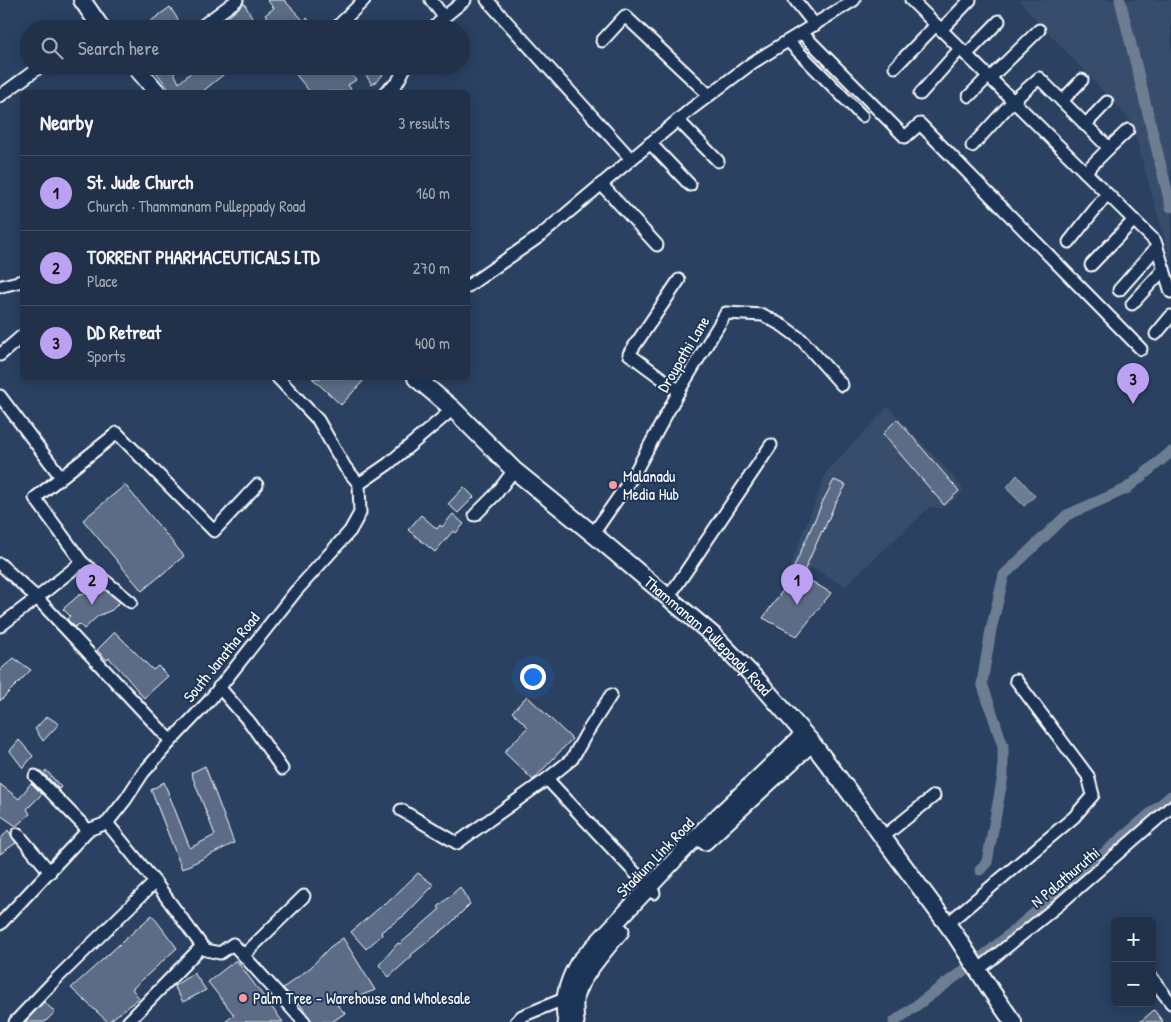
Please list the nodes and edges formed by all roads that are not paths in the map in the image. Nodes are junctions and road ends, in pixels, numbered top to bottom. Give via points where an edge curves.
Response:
1 (82, 0) edge
2 (236, 0) edge
3 (364, 0) edge
4 (431, 0) edge
5 (465, 0) edge
6 (487, 0) edge
7 (795, 0) edge
8 (854, 0) edge
9 (911, 0) edge
10 (970, 0) edge
11 (444, 17) junction
12 (94, 20) edge
13 (210, 20) edge
14 (344, 20) edge
15 (441, 20) edge
16 (1000, 21) dead end
17 (815, 25) junction
18 (938, 27) junction
19 (1038, 30) dead end
20 (802, 33) junction
21 (602, 41) dead end
22 (788, 41) junction
23 (963, 52) junction
24 (895, 66) dead end
25 (29, 75) edge
26 (145, 75) edge
27 (401, 75) edge
28 (989, 78) junction
29 (1082, 80) dead end
30 (156, 90) edge
31 (388, 90) edge
32 (920, 94) dead end
33 (709, 95) junction
34 (0, 96) edge
35 (969, 96) dead end
36 (1013, 101) junction
37 (1062, 101) junction
38 (1107, 102) dead end
39 (862, 116) dead end
40 (678, 120) junction
41 (1086, 125) junction
42 (1128, 130) dead end
43 (650, 143) junction
44 (972, 146) dead end
45 (1109, 148) junction
46 (631, 159) junction
47 (718, 161) dead end
48 (1085, 172) junction
49 (601, 184) junction
50 (690, 185) dead end
51 (1107, 194) junction
52 (1134, 220) junction
53 (1069, 242) dead end
54 (657, 245) dead end
55 (1157, 247) junction
56 (1091, 265) dead end
57 (1164, 269) junction
58 (679, 280) dead end
59 (20, 282) edge
60 (470, 285) edge
61 (2, 286) dead end
62 (1119, 290) dead end
63 (1171, 292) edge
64 (1132, 304) dead end
65 (1171, 316) edge
66 (1156, 334) dead end
67 (20, 338) edge
68 (1140, 349) dead end
69 (0, 355) edge
70 (280, 380) edge
71 (418, 380) edge
72 (842, 385) dead end
73 (679, 391) junction
74 (0, 396) edge
75 (453, 409) junction
76 (771, 445) dead end
77 (514, 470) junction
78 (61, 477) junction
79 (359, 484) junction
80 (257, 485) dead end
81 (475, 515) dead end
82 (593, 534) junction
83 (82, 562) junction
84 (0, 564) edge
85 (37, 598) junction
86 (668, 598) junction
87 (131, 602) dead end
88 (0, 626) edge
89 (1016, 680) dead end
90 (219, 687) junction
91 (611, 696) dead end
92 (808, 738) junction
93 (170, 741) junction
94 (282, 769) dead end
95 (35, 776) dead end
96 (547, 780) junction
97 (934, 796) dead end
98 (1171, 807) edge
99 (401, 810) dead end
100 (107, 823) junction
101 (88, 830) junction
102 (18, 834) dead end
103 (883, 837) junction
104 (50, 872) junction
105 (155, 882) junction
106 (652, 890) junction
107 (304, 896) dead end
108 (0, 924) edge
109 (952, 930) junction
110 (202, 946) junction
111 (244, 955) junction
112 (978, 970) junction
113 (1156, 983) edge
114 (989, 986) junction
115 (564, 999) junction
116 (1171, 1003) edge
117 (15, 1022) edge
118 (128, 1022) edge
119 (304, 1022) edge
120 (516, 1022) edge
121 (566, 1022) edge
122 (576, 1022) edge
123 (1013, 1022) edge

1 - 12 main road
2 - 13 street
3 - 14 street
4 - 11 street
5 - 11 street
6 - 46 street
7 - 17 street
8 - 17 street
9 - 18 street
10 - 18 street
11 - 15 street
16 - 23 street
17 - 20 street
18 - 23 street
18 - 24 street
19 - 28 street
20 - 22 street
20 - 68 street via 905,137 920,124
21 - 33 street via 626,16
22 - 33 street
22 - 39 street
23 - 28 street
23 - 32 street
25 - 34 street
26 - 30 main road
27 - 31 street
28 - 35 street
28 - 36 street
29 - 37 street
33 - 40 street
36 - 37 street via 1039,78
36 - 44 street
36 - 48 street
37 - 41 street
38 - 41 street
40 - 43 street
40 - 47 street
41 - 45 street
42 - 45 street
43 - 46 street
43 - 50 street
45 - 48 street
46 - 49 street
48 - 51 street
49 - 54 street
49 - 60 street via 540,236
51 - 52 street
51 - 53 street
52 - 55 street
52 - 56 street
55 - 57 street
55 - 62 street
57 - 63 street
57 - 64 street
58 - 73 street via 629,354
59 - 61 street
65 - 66 street
67 - 69 street
70 - 79 street via 318,420 345,467
71 - 75 main road, Thammanam Pulleppady Road
72 - 73 street, Droupathi Lane via 802,340 783,326 763,315 726,313
73 - 82 street, Droupathi Lane via 633,476
74 - 78 street
75 - 77 main road, Thammanam Pulleppady Road
75 - 79 street
76 - 86 street
77 - 81 street
77 - 82 main road, Thammanam Pulleppady Road
78 - 80 street via 117,433 214,531
78 - 83 street via 35,498
79 - 90 street, South Janatha Road via 360,513 350,531 296,591
82 - 86 main road, Thammanam Pulleppady Road
83 - 85 street
83 - 87 street
84 - 85 street
85 - 88 street
85 - 93 street
86 - 92 main road, Thammanam Pulleppady Road via 714,636
89 - 109 street via 1088,776 1094,794 1074,817
90 - 93 street, South Janatha Road
90 - 94 street via 251,724
91 - 96 street via 572,759
92 - 103 main road, Thammanam Pulleppady Road
92 - 106 street, Stadium Link Road via 700,833
93 - 100 street, South Janatha Road
95 - 101 street
96 - 99 street via 457,843
96 - 106 street
97 - 103 street
98 - 112 street, N Palathuruthi
100 - 101 street
100 - 105 street
101 - 104 street
102 - 104 street
103 - 109 main road, Thammanam Pulleppady Road
104 - 108 street
105 - 110 street
105 - 117 street
106 - 115 street, Stadium Link Road via 578,963 568,980
106 - 122 street, Stadium Link Road via 589,971 576,994
107 - 111 street
109 - 112 main road, Thammanam Pulleppady Road
109 - 114 main road, Thammanam Pulleppady Road via 957,953 970,972
110 - 111 street via 220,953 233,944
110 - 118 street
111 - 119 street
112 - 114 main road, Thammanam Pulleppady Road
113 - 116 street
114 - 123 main road, Thammanam Pulleppady Road
115 - 120 street via 522,1016
115 - 121 street, Stadium Link Road

